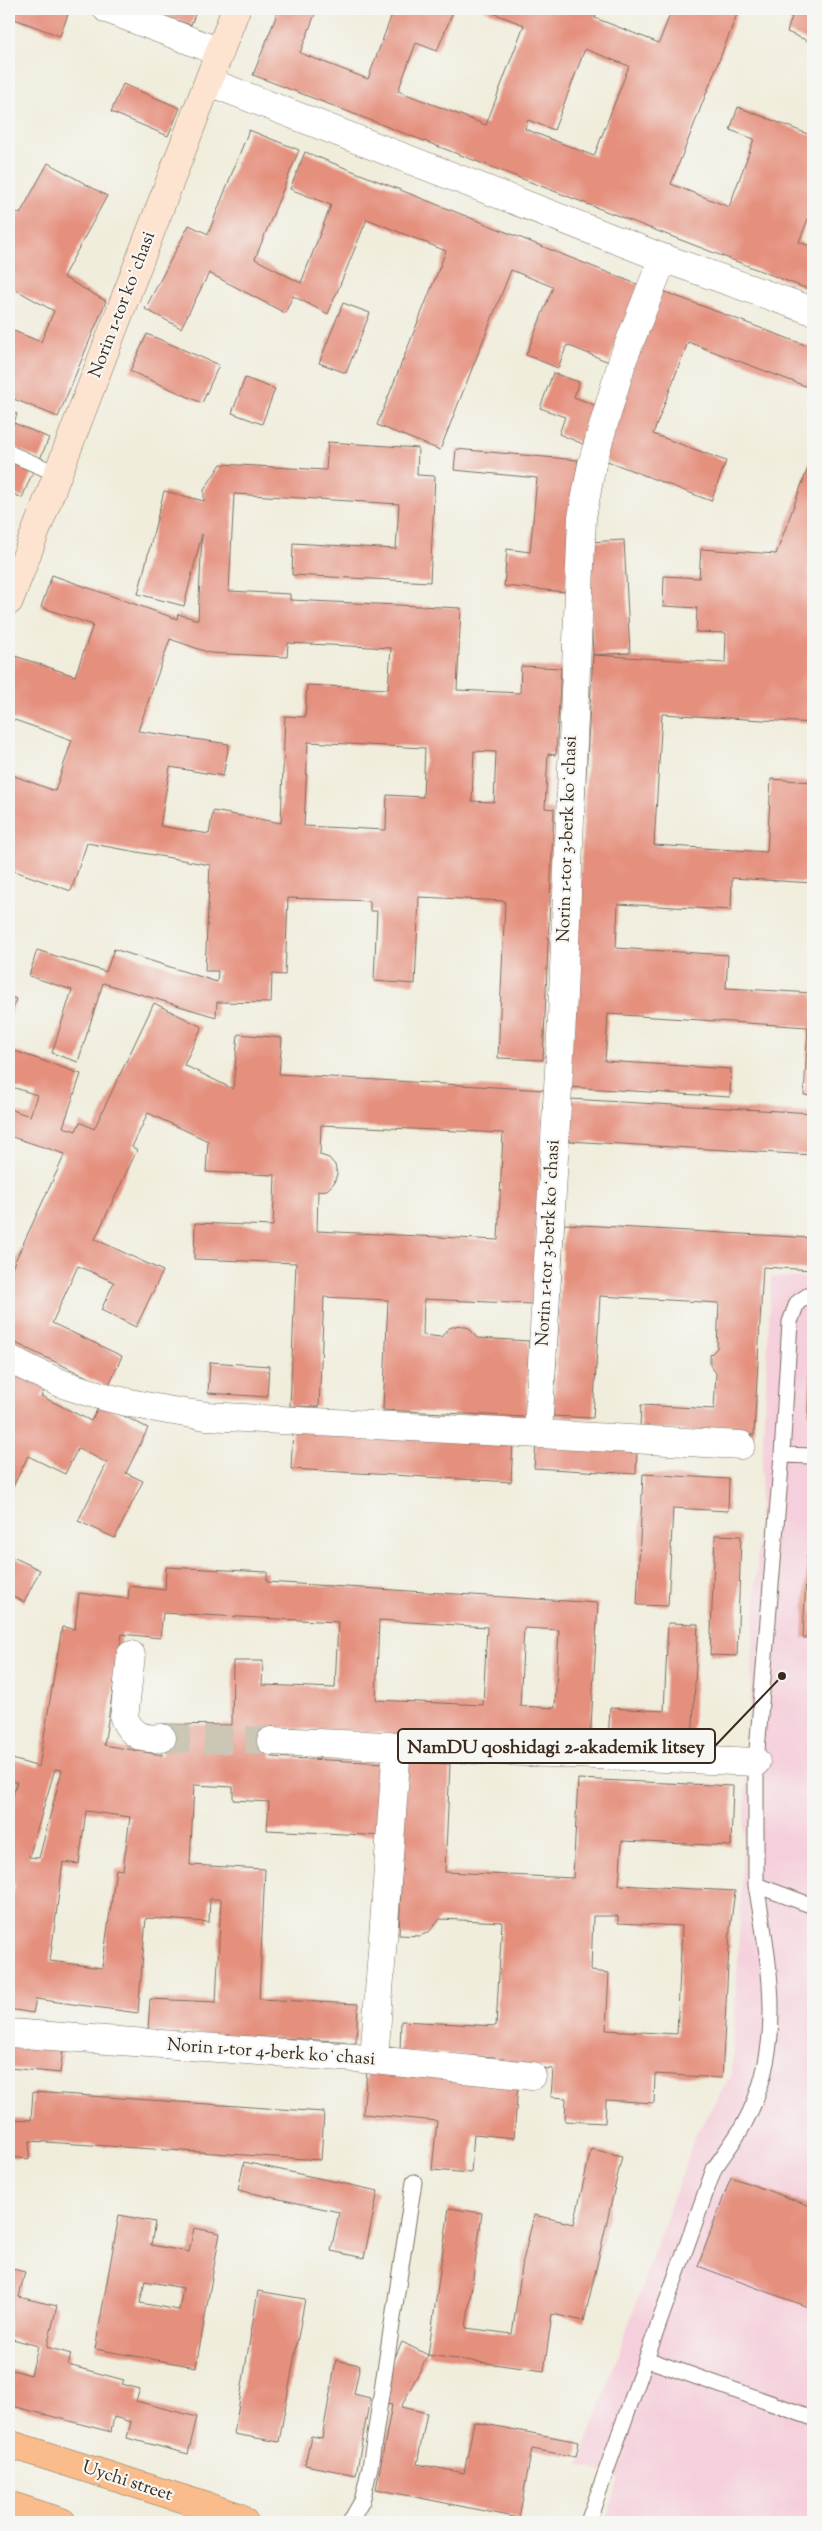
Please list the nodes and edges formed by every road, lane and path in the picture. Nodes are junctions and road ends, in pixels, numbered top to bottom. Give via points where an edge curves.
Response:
1 (107, 9) edge
2 (236, 9) edge
3 (220, 52) junction
4 (209, 82) junction
5 (663, 258) junction
6 (813, 312) edge
7 (9, 453) edge
8 (58, 474) junction
9 (9, 601) edge
10 (813, 1292) edge
11 (9, 1359) edge
12 (538, 1432) junction
13 (741, 1445) dead end
14 (782, 1455) junction
15 (813, 1456) edge
16 (131, 1655) dead end
17 (162, 1738) tunnel mouth
18 (272, 1741) tunnel mouth
19 (397, 1746) junction
20 (756, 1762) junction
21 (756, 1885) junction
22 (813, 1906) edge
23 (9, 2033) edge
24 (374, 2060) junction
25 (532, 2076) dead end
26 (414, 2182) dead end
27 (646, 2359) junction
28 (813, 2418) edge
29 (9, 2444) edge
30 (9, 2505) edge
31 (62, 2522) edge
32 (244, 2522) edge
33 (350, 2522) edge
34 (588, 2522) edge

1 - 3 street
2 - 3 street, Norin 1-tor koʻchasi
3 - 4 street, Norin 1-tor koʻchasi
4 - 5 street
4 - 8 street, Norin 1-tor koʻchasi
5 - 6 street
5 - 12 street, Norin 1-tor 3-berk koʻchasi via 623,360 592,464 582,517 562,1019
7 - 8 lane
8 - 9 street, Norin 1-tor koʻchasi
10 - 14 lane via 797,1303 790,1322
11 - 12 street via 71,1387 155,1409 208,1416
12 - 13 street
14 - 15 lane
14 - 20 lane
16 - 17 street via 124,1718 135,1735 147,1739
18 - 19 street
19 - 20 street
19 - 24 street
20 - 21 lane
21 - 22 lane
21 - 27 lane via 771,1982 772,2029 763,2076 744,2124 714,2169
23 - 24 street, Norin 1-tor 4-berk koʻchasi
24 - 25 street, Norin 1-tor 4-berk koʻchasi
26 - 33 lane via 370,2467 362,2501
27 - 28 lane
27 - 34 lane
29 - 32 main road, Uychi street via 237,2516
30 - 31 main road

